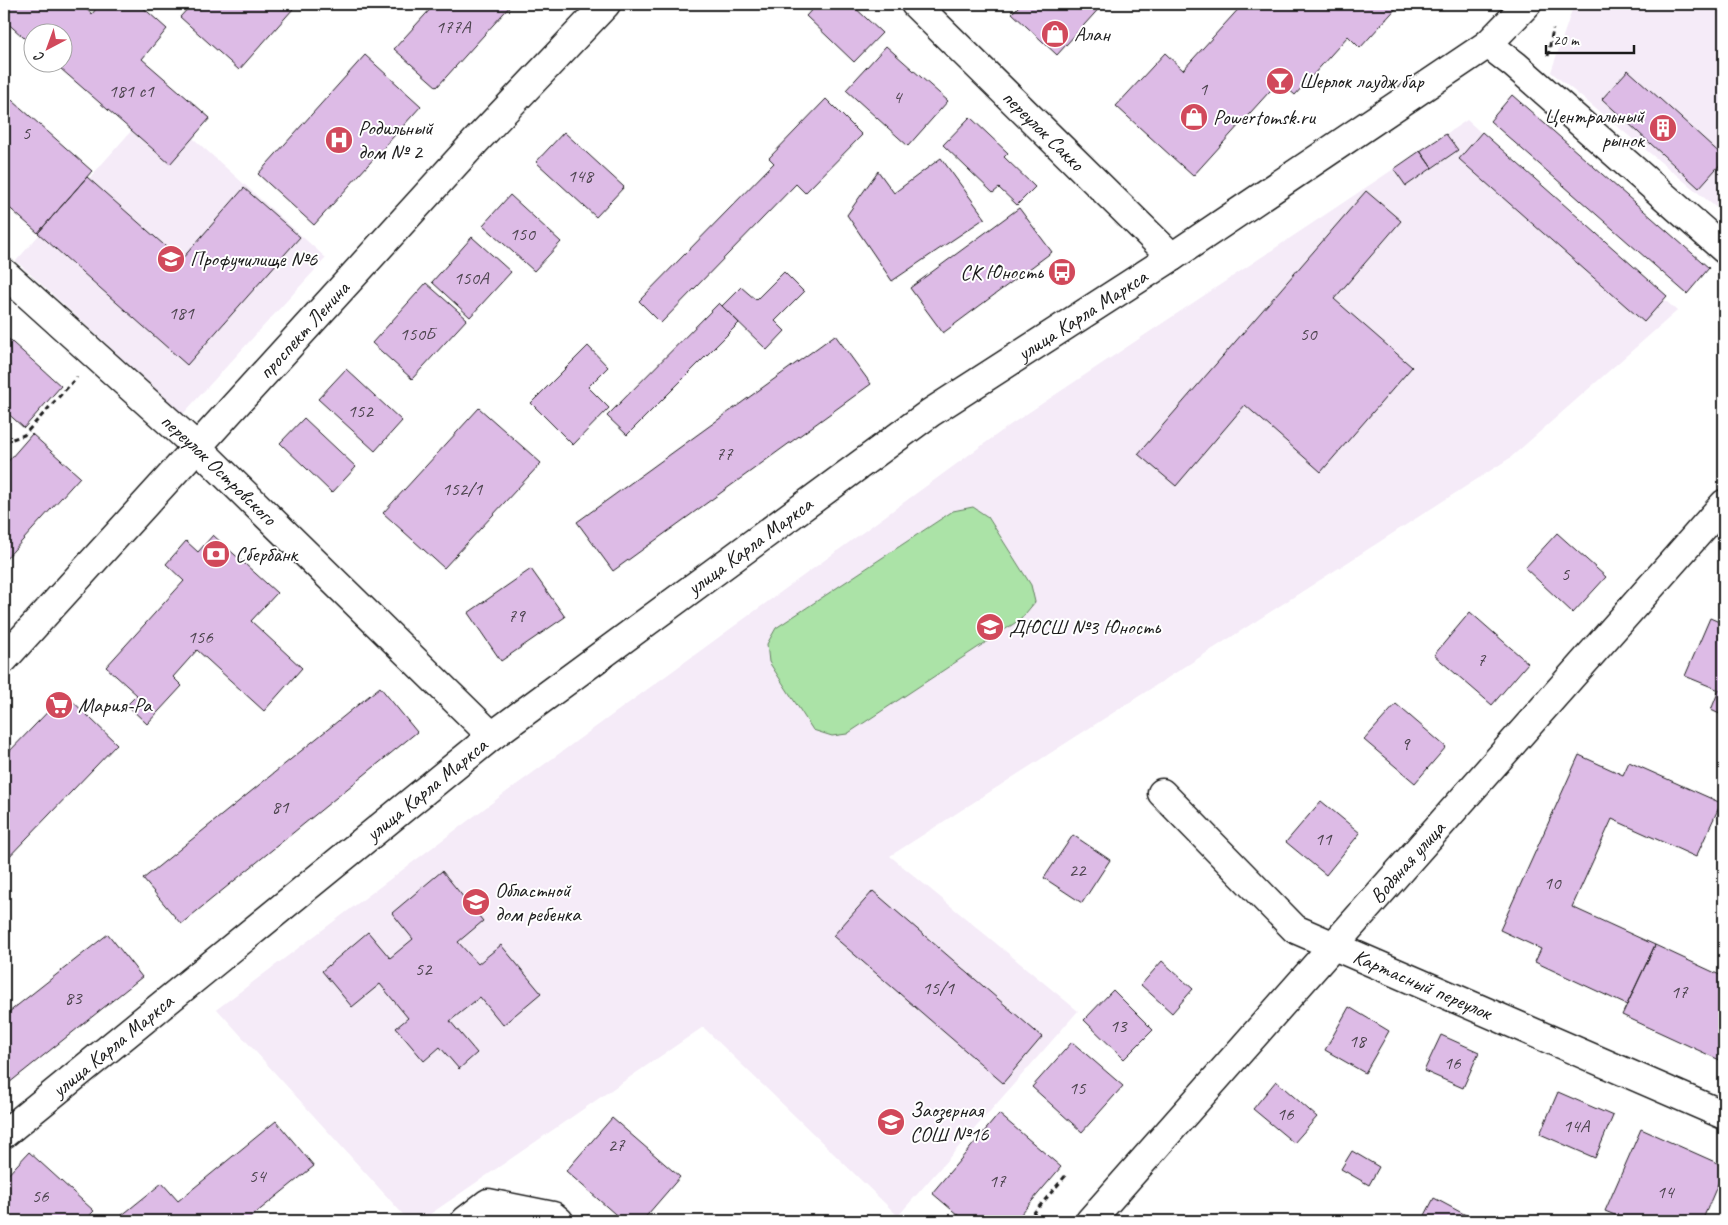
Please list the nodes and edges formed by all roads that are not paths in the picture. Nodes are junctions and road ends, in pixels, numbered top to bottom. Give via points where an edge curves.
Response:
1 (606, 4) edge
2 (915, 4) edge
3 (1528, 4) edge
4 (1488, 44) junction
5 (1724, 249) edge
6 (1172, 257) junction
7 (4, 273) edge
8 (196, 447) junction
9 (1724, 504) edge
10 (4, 659) edge
11 (492, 736) junction
12 (1162, 793) dead end
13 (1334, 946) junction
14 (1724, 1116) edge
15 (4, 1134) edge
16 (556, 1219) edge
17 (465, 1221) edge
18 (1090, 1221) edge

1 - 8 street, проспект Ленина
2 - 6 street, переулок Сакко
3 - 4 street, улица Карла Маркса
4 - 5 street
4 - 6 street, улица Карла Маркса
6 - 11 street, улица Карла Маркса via 930,413
7 - 8 street, переулок Островского
8 - 10 street, проспект Ленина
8 - 11 street, переулок Островского
9 - 13 street, Водяная улица
11 - 15 street, улица Карла Маркса
12 - 13 street, Картасный переулок via 1295,929
13 - 14 street, Картасный переулок
13 - 18 street, Водяная улица
16 - 17 street via 488,1203

